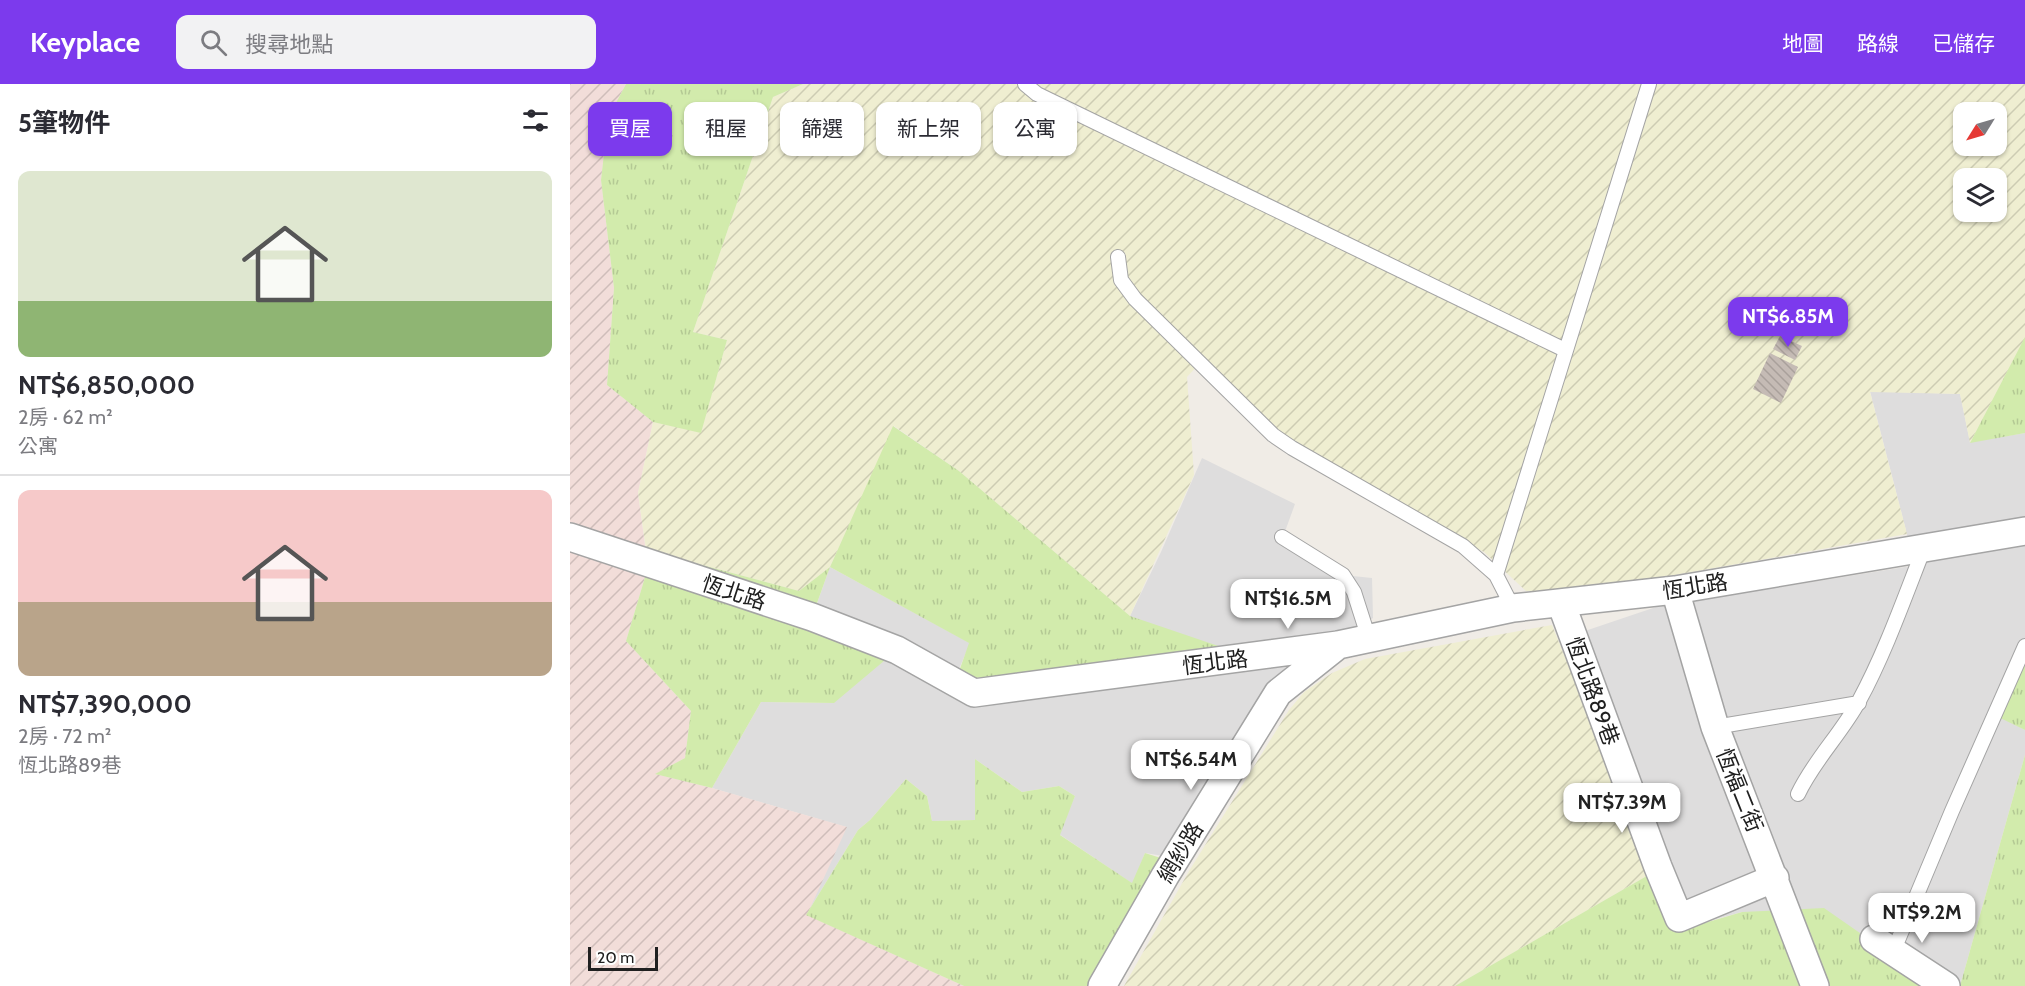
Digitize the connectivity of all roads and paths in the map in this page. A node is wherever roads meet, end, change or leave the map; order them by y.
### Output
1 (1025, 84) edge
2 (1649, 84) edge
3 (1118, 257) dead end
4 (1565, 350) junction
5 (2025, 531) edge
6 (570, 537) edge
7 (1282, 537) dead end
8 (1924, 548) junction
9 (1496, 575) junction
10 (1675, 590) junction
11 (1561, 603) junction
12 (1513, 608) junction
13 (1369, 639) junction
14 (1338, 645) junction
15 (2025, 646) edge
16 (1858, 703) junction
17 (1715, 727) junction
18 (1798, 794) dead end
19 (1775, 878) junction
20 (1883, 945) joint
21 (1102, 986) edge
22 (1815, 986) edge
23 (1946, 986) edge

1 - 4 lane
2 - 4 lane
3 - 9 lane
4 - 9 lane
5 - 8 street, 恆北路
6 - 14 street, 恆北路
7 - 13 lane
8 - 10 street, 恆北路
8 - 16 lane
9 - 12 lane
10 - 11 street, 恆北路
10 - 17 street, 恆福二街
11 - 12 street, 恆北路
11 - 19 street, 恆北路89巷
12 - 13 street, 恆北路
13 - 14 street, 恆北路
14 - 21 street, 網紗路
15 - 20 lane
16 - 17 lane
16 - 18 lane
17 - 19 street, 恆福二街
19 - 22 street, 恆福二街
20 - 23 street

